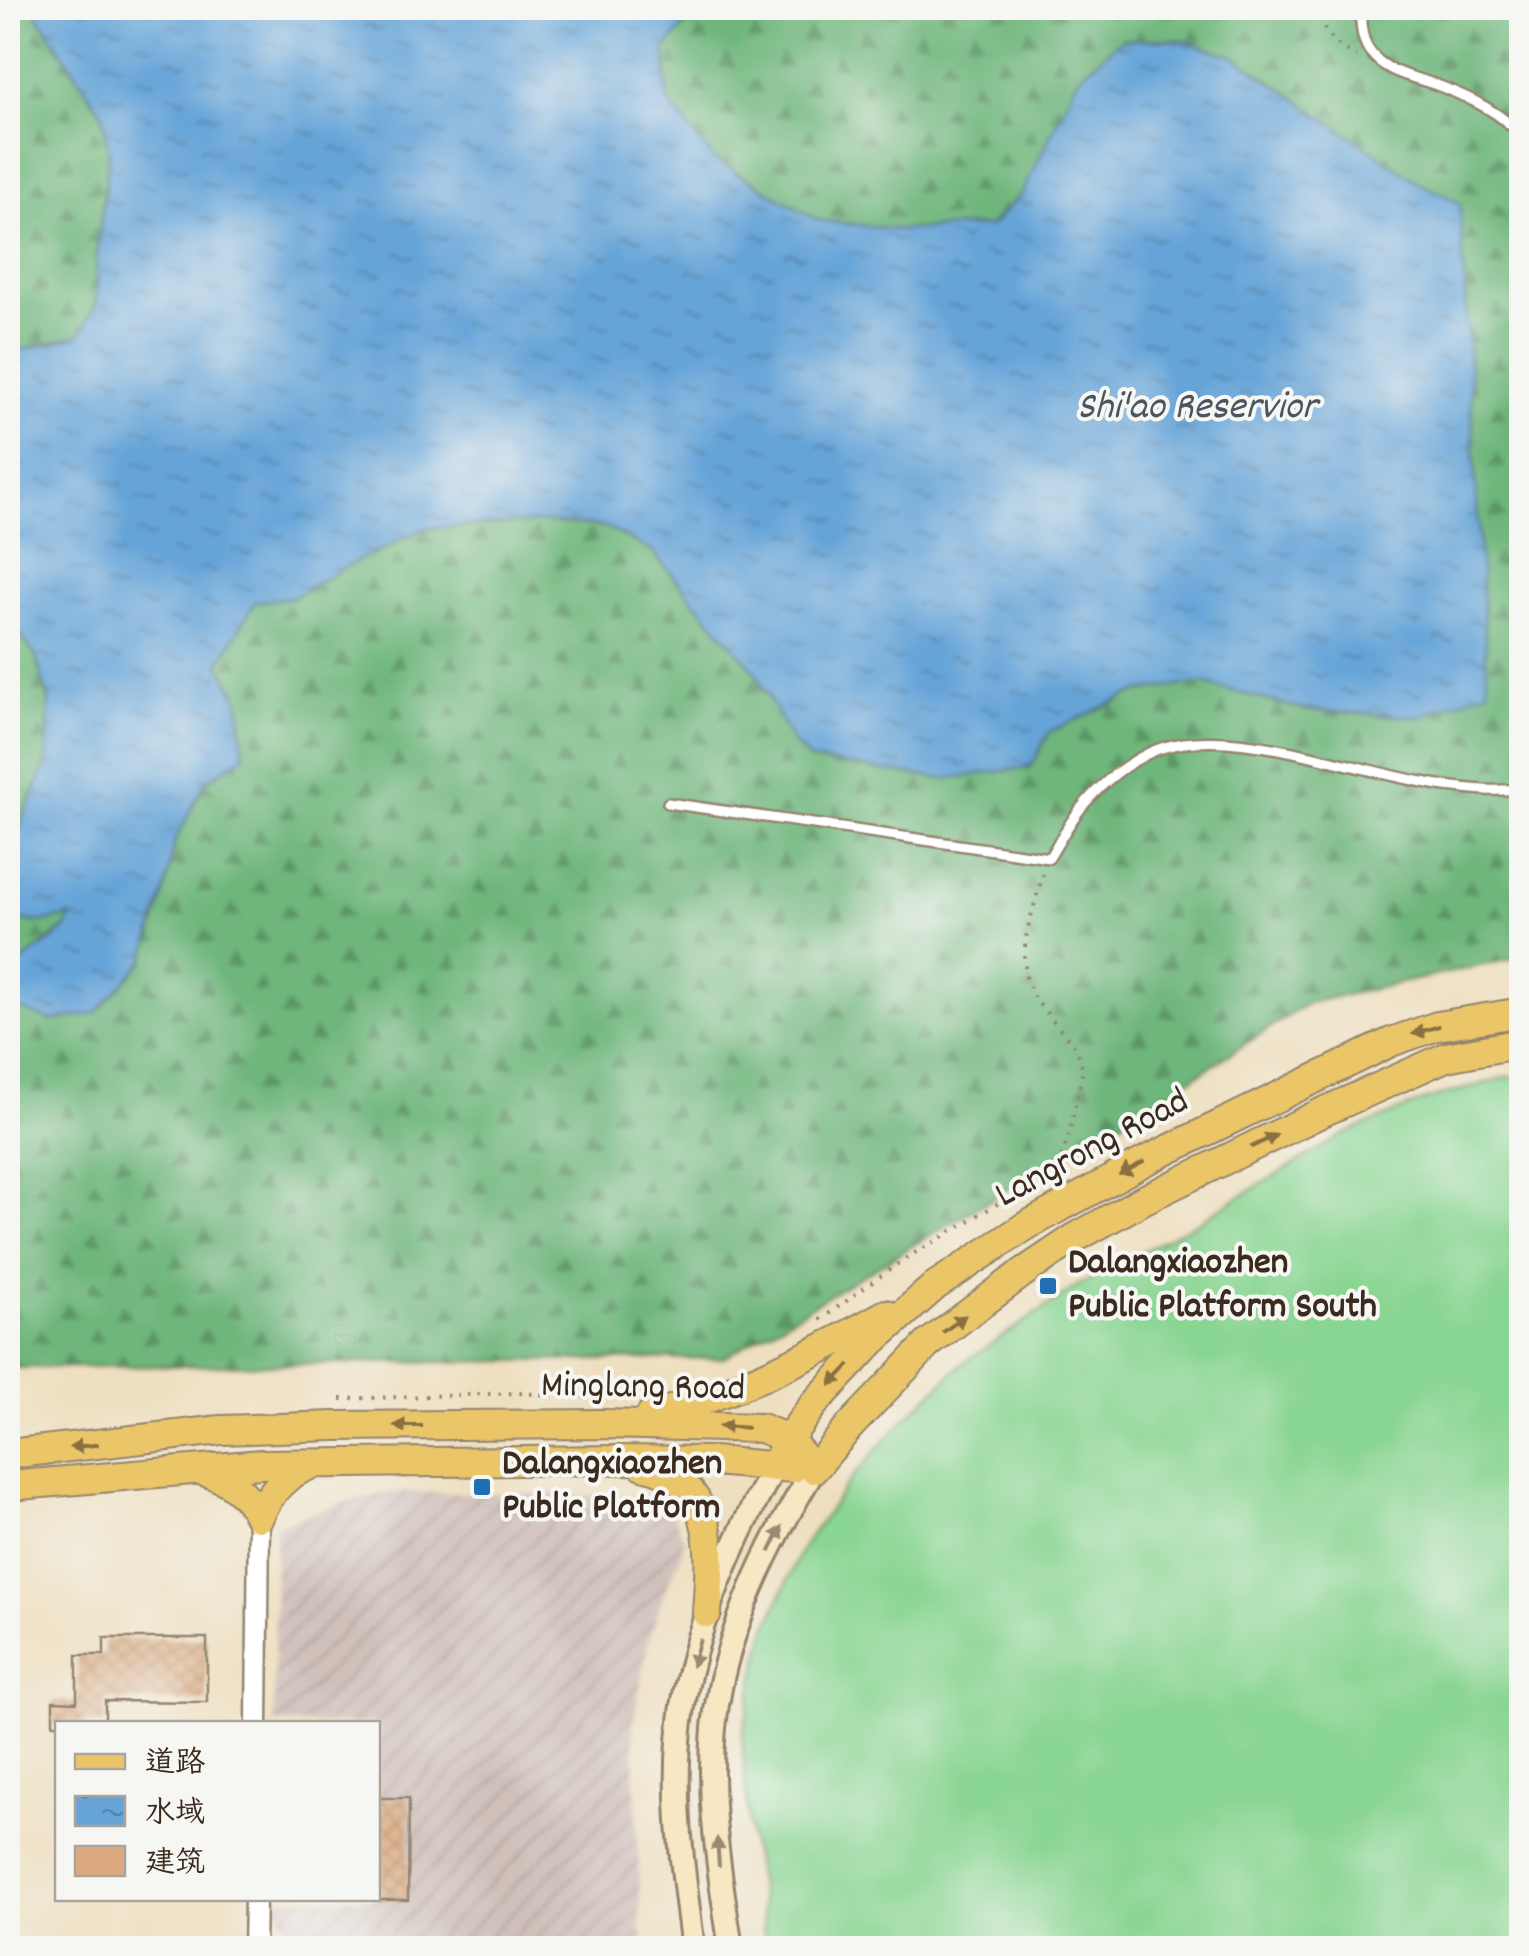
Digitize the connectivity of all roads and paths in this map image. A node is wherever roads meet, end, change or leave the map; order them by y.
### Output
1 (1318, 8) edge
2 (1360, 8) edge
3 (1382, 64) junction
4 (1522, 137) edge
5 (1522, 788) edge
6 (668, 803) dead end
7 (1049, 858) junction
8 (1522, 1012) edge
9 (1522, 1042) edge
10 (935, 1286) junction
11 (819, 1320) dead end
12 (604, 1424) junction
13 (788, 1438) junction
14 (8, 1454) edge
15 (617, 1460) junction
16 (316, 1463) junction
17 (774, 1467) junction
18 (198, 1469) junction
19 (814, 1469) junction
20 (8, 1486) edge
21 (259, 1517) junction
22 (707, 1613) junction
23 (257, 1721) edge
24 (255, 1901) edge
25 (254, 1948) edge
26 (692, 1948) edge
27 (732, 1948) edge

1 - 3 path
2 - 3 lane
3 - 4 lane
5 - 7 lane
6 - 7 lane
7 - 11 path
8 -> 10 main road, Langrong Road
19 -> 9 main road, Langrong Road
10 - 12 main road
10 -> 13 main road, Langrong Road
13 -> 12 main road, Minglang Road
12 -> 14 main road, Minglang Road
13 - 17 main road, Langrong Road
13 - 19 main road, Minglang Road
15 - 16 main road, Minglang Road
15 - 17 main road, Minglang Road
15 - 22 main road
16 - 18 main road, Minglang Road
16 - 21 main road
17 - 19 main road, Minglang Road
17 - 22 main road
18 - 20 main road, Minglang Road
18 - 21 main road
27 -> 19 main road
21 - 23 street
22 -> 26 main road
24 - 25 street

